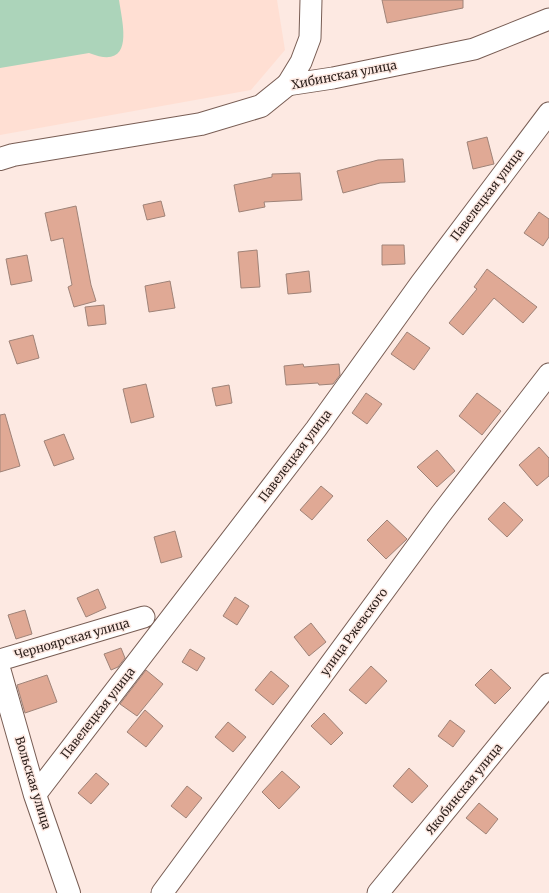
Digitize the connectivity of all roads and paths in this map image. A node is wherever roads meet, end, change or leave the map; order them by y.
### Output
1 (312, 0) edge
2 (549, 19) edge
3 (287, 85) junction
4 (549, 113) edge
5 (0, 159) edge
6 (549, 374) edge
7 (144, 618) dead end
8 (0, 660) edge
9 (0, 672) edge
10 (549, 684) edge
11 (35, 795) junction
12 (69, 893) edge
13 (162, 893) edge
14 (378, 893) edge

1 - 3 street
2 - 3 street, Хибинская улица
3 - 5 street, Хибинская улица
4 - 11 street, Павелецкая улица
6 - 13 street, улица Ржевского
7 - 8 street, Черноярская улица
9 - 11 street, Вольская улица
10 - 14 street, Якобинская улица
11 - 12 street, Вольская улица

